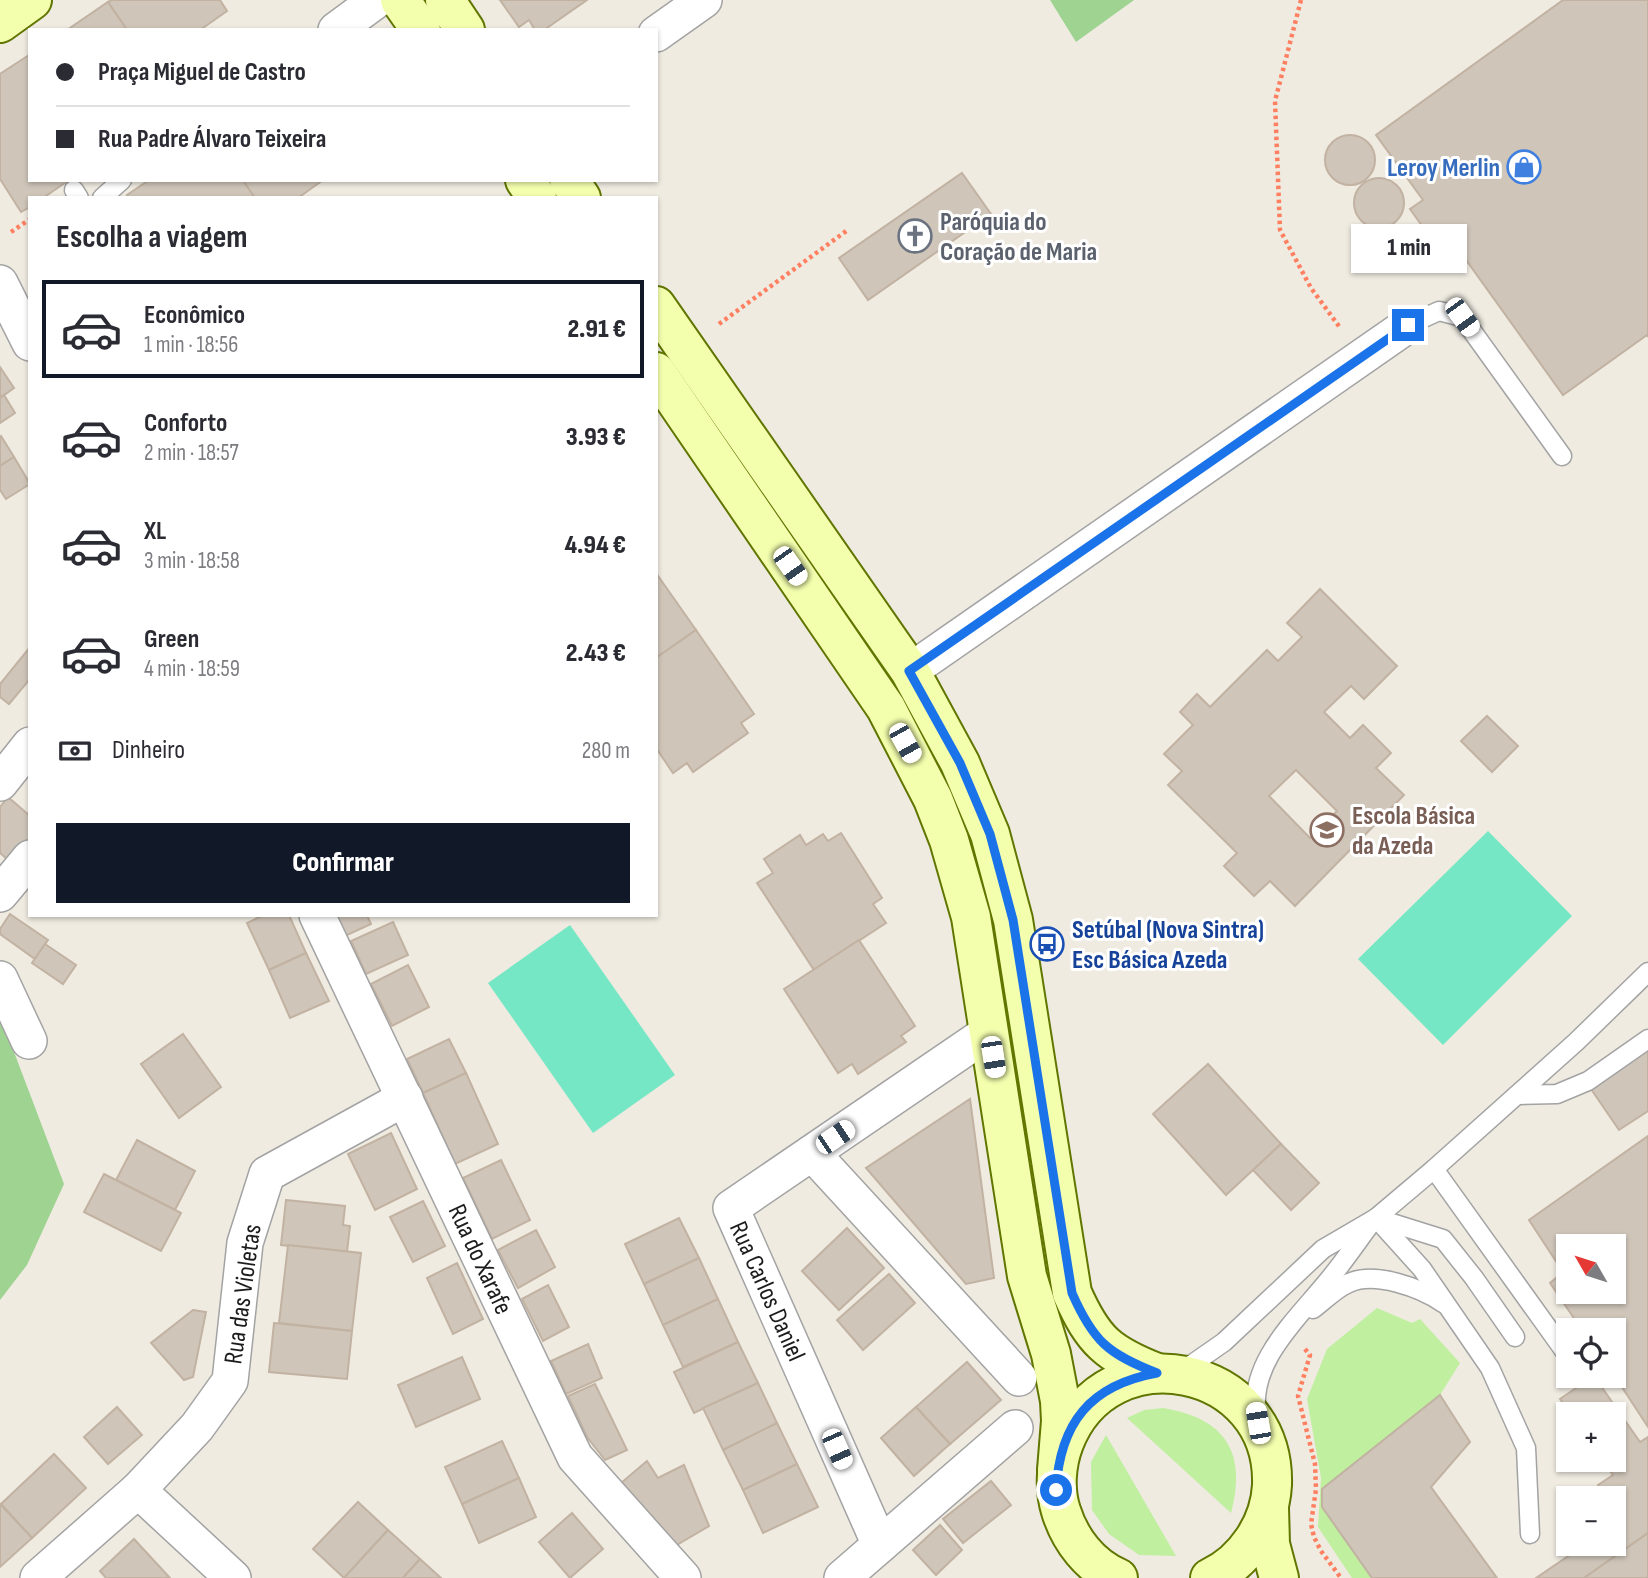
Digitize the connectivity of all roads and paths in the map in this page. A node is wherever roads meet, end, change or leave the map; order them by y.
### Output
1 (32, 0) edge
2 (377, 0) edge
3 (400, 0) edge
4 (445, 0) edge
5 (704, 0) edge
6 (1301, 0) edge
7 (0, 23) edge
8 (339, 28) edge
9 (420, 28) edge
10 (464, 28) edge
11 (658, 33) edge
12 (120, 182) edge
13 (104, 196) edge
14 (28, 220) edge
15 (849, 229) dead end
16 (11, 232) dead end
17 (0, 283) edge
18 (658, 309) edge
19 (719, 324) dead end
20 (1408, 325) joint
21 (28, 339) edge
22 (1362, 358) junction
23 (658, 375) edge
24 (1562, 456) dead end
25 (909, 671) junction
26 (28, 748) edge
27 (0, 783) edge
28 (28, 860) edge
29 (0, 894) edge
30 (318, 917) edge
31 (1648, 972) edge
32 (0, 979) edge
33 (989, 1031) junction
34 (1648, 1040) edge
35 (29, 1041) dead end
36 (1517, 1095) junction
37 (405, 1098) junction
38 (812, 1153) junction
39 (1434, 1169) junction
40 (1376, 1218) junction
41 (1448, 1307) junction
42 (1288, 1329) junction
43 (1515, 1337) dead end
44 (1556, 1339) edge
45 (1167, 1373) junction
46 (1018, 1378) dead end
47 (1015, 1428) dead end
48 (1265, 1441) junction
49 (1057, 1470) junction
50 (138, 1490) junction
51 (1269, 1505) junction
52 (1066, 1525) junction
53 (1530, 1534) dead end
54 (880, 1545) junction
55 (1219, 1574) edge
56 (38, 1578) edge
57 (233, 1578) edge
58 (683, 1578) edge
59 (842, 1578) edge
60 (1092, 1578) edge
61 (1118, 1578) edge
62 (1279, 1578) edge
63 (1341, 1578) edge

1 - 7 street
2 - 8 street
3 - 9 street
4 - 10 street
5 - 11 street
6 - 22 path
12 - 13 lane
14 - 16 path
15 - 19 path
17 - 21 street
18 - 25 street
20 - 22 street
20 - 24 lane
22 - 25 street
23 - 33 street
25 - 45 street
26 - 27 street
28 - 29 street
30 - 37 street, Rua do Xarafe
31 - 36 lane
32 - 35 street
33 - 38 street, Rua Carlos Daniel
33 - 49 street
34 - 36 lane
36 - 39 lane
37 - 50 street, Rua das Violetas
37 - 58 street, Rua do Xarafe
38 - 46 street
38 - 54 street, Rua Carlos Daniel
39 - 40 lane
39 - 44 lane
40 - 41 lane
40 - 42 lane
40 - 43 lane
40 - 45 lane
41 - 42 lane
41 - 53 lane
42 - 48 lane
42 - 63 path
45 - 48 street
45 - 49 street
47 - 54 street
48 - 51 street
49 - 52 street
50 - 56 street, Rua das Violetas
50 - 57 street
51 - 55 street
51 - 62 street
52 - 60 street
52 - 61 street
54 - 59 street

